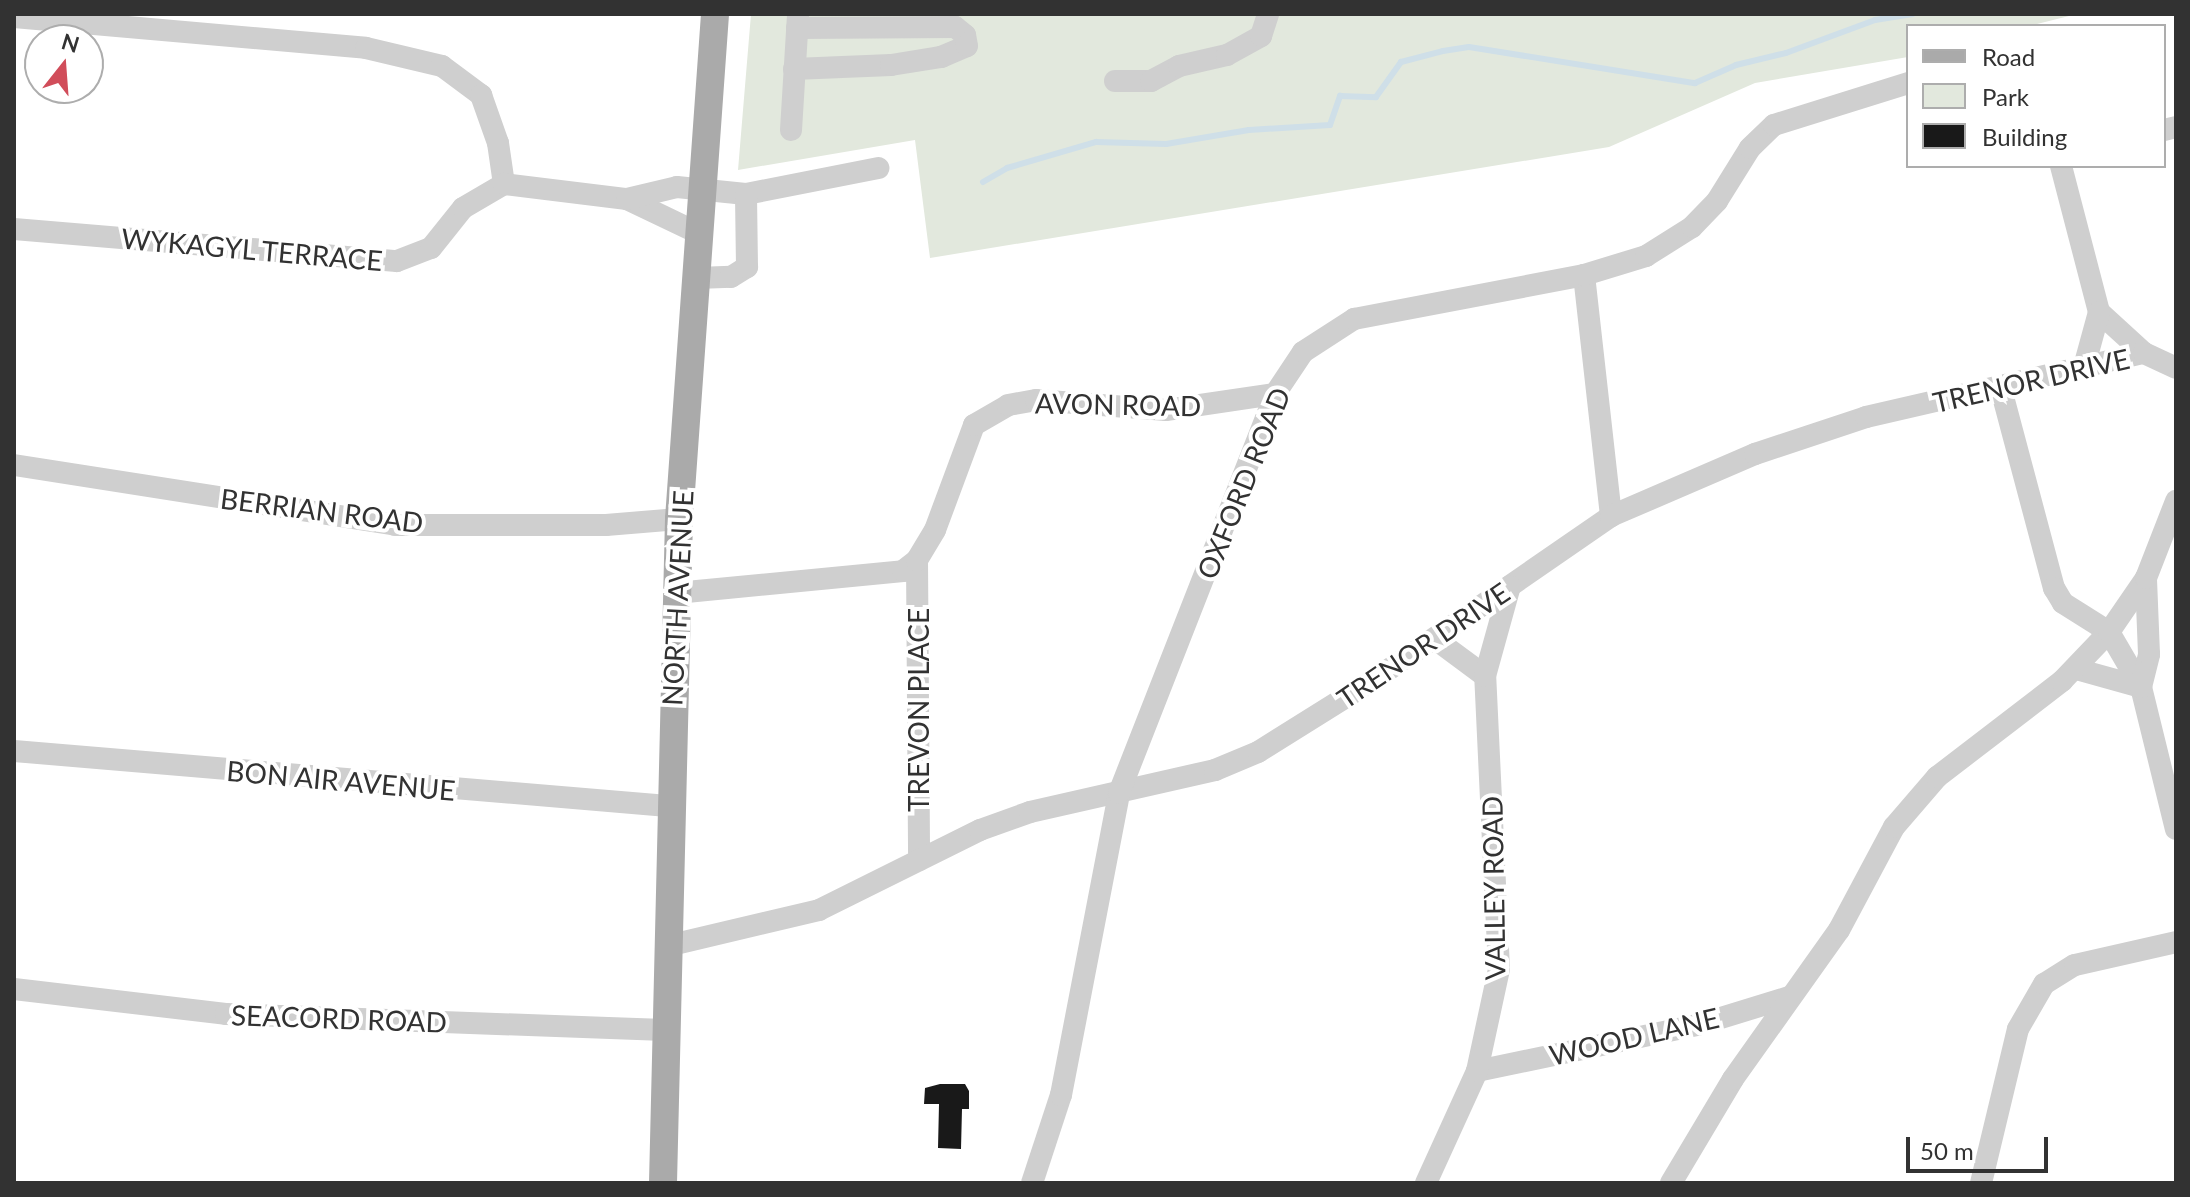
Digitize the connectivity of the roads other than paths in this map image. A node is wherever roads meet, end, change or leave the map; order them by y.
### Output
1 (715, 14) edge
2 (1268, 14) edge
3 (14, 17) edge
4 (797, 21) edge
5 (794, 69) junction
6 (1115, 81) dead end
7 (1906, 84) edge
8 (791, 130) dead end
9 (878, 168) dead end
10 (2062, 168) edge
11 (504, 184) junction
12 (700, 189) junction
13 (746, 194) junction
14 (627, 199) junction
15 (14, 229) edge
16 (698, 233) junction
17 (1584, 275) junction
18 (697, 278) junction
19 (2099, 312) junction
20 (2144, 353) junction
21 (2084, 367) junction
22 (2176, 369) edge
23 (2001, 389) junction
24 (1275, 394) junction
25 (14, 465) edge
26 (2176, 501) edge
27 (1611, 516) junction
28 (679, 519) junction
29 (917, 560) junction
30 (2146, 578) junction
31 (1510, 586) junction
32 (676, 593) junction
33 (2109, 632) junction
34 (1435, 639) junction
35 (2076, 669) junction
36 (1485, 676) junction
37 (2141, 687) junction
38 (14, 751) edge
39 (1119, 793) junction
40 (668, 806) junction
41 (2176, 829) edge
42 (919, 860) junction
43 (2175, 938) edge
44 (667, 946) junction
45 (14, 989) edge
46 (1789, 997) junction
47 (665, 1030) junction
48 (1477, 1071) junction
49 (663, 1183) edge
50 (1032, 1183) edge
51 (1426, 1183) edge
52 (1671, 1183) edge
53 (1981, 1183) edge

1 - 12 main road, NORTH AVENUE
2 - 6 street
3 - 11 street
4 - 5 street
4 - 5 street
5 - 8 street
7 - 17 street, OXFORD ROAD
9 - 13 street
10 - 19 street
11 - 14 street
11 - 15 street, WYKAGYL TERRACE
12 - 13 street
12 - 14 street
12 - 16 main road, NORTH AVENUE
13 - 18 street
14 - 16 street
16 - 18 main road, NORTH AVENUE
17 - 24 street, OXFORD ROAD
17 - 27 street
18 - 28 main road, NORTH AVENUE
19 - 20 street
19 - 21 street
20 - 21 street, TRENOR DRIVE
20 - 22 street, TRENOR DRIVE
21 - 23 street, TRENOR DRIVE
23 - 27 street, TRENOR DRIVE
23 - 33 street
24 - 29 street, AVON ROAD
24 - 39 street, OXFORD ROAD
25 - 28 street, BERRIAN ROAD
26 - 30 street
27 - 31 street, TRENOR DRIVE
28 - 32 main road, NORTH AVENUE
29 - 32 street
29 - 42 street, TREVON PLACE
30 - 33 street
30 - 37 street
31 - 34 street, TRENOR DRIVE
31 - 36 street, VALLEY ROAD
32 - 40 main road, NORTH AVENUE
33 - 35 street
33 - 37 street
34 - 36 street
34 - 39 street, TRENOR DRIVE
35 - 37 street
35 - 46 street
36 - 48 street, VALLEY ROAD
37 - 41 street
38 - 40 street, BON AIR AVENUE
39 - 42 street, TRENOR DRIVE
39 - 50 street, OXFORD ROAD
40 - 44 main road, NORTH AVENUE
42 - 44 street, TRENOR DRIVE
43 - 53 street
44 - 47 main road, NORTH AVENUE
45 - 47 street, SEACORD ROAD
46 - 48 street, WOOD LANE
46 - 52 street
47 - 49 main road, NORTH AVENUE
48 - 51 street, VALLEY ROAD

